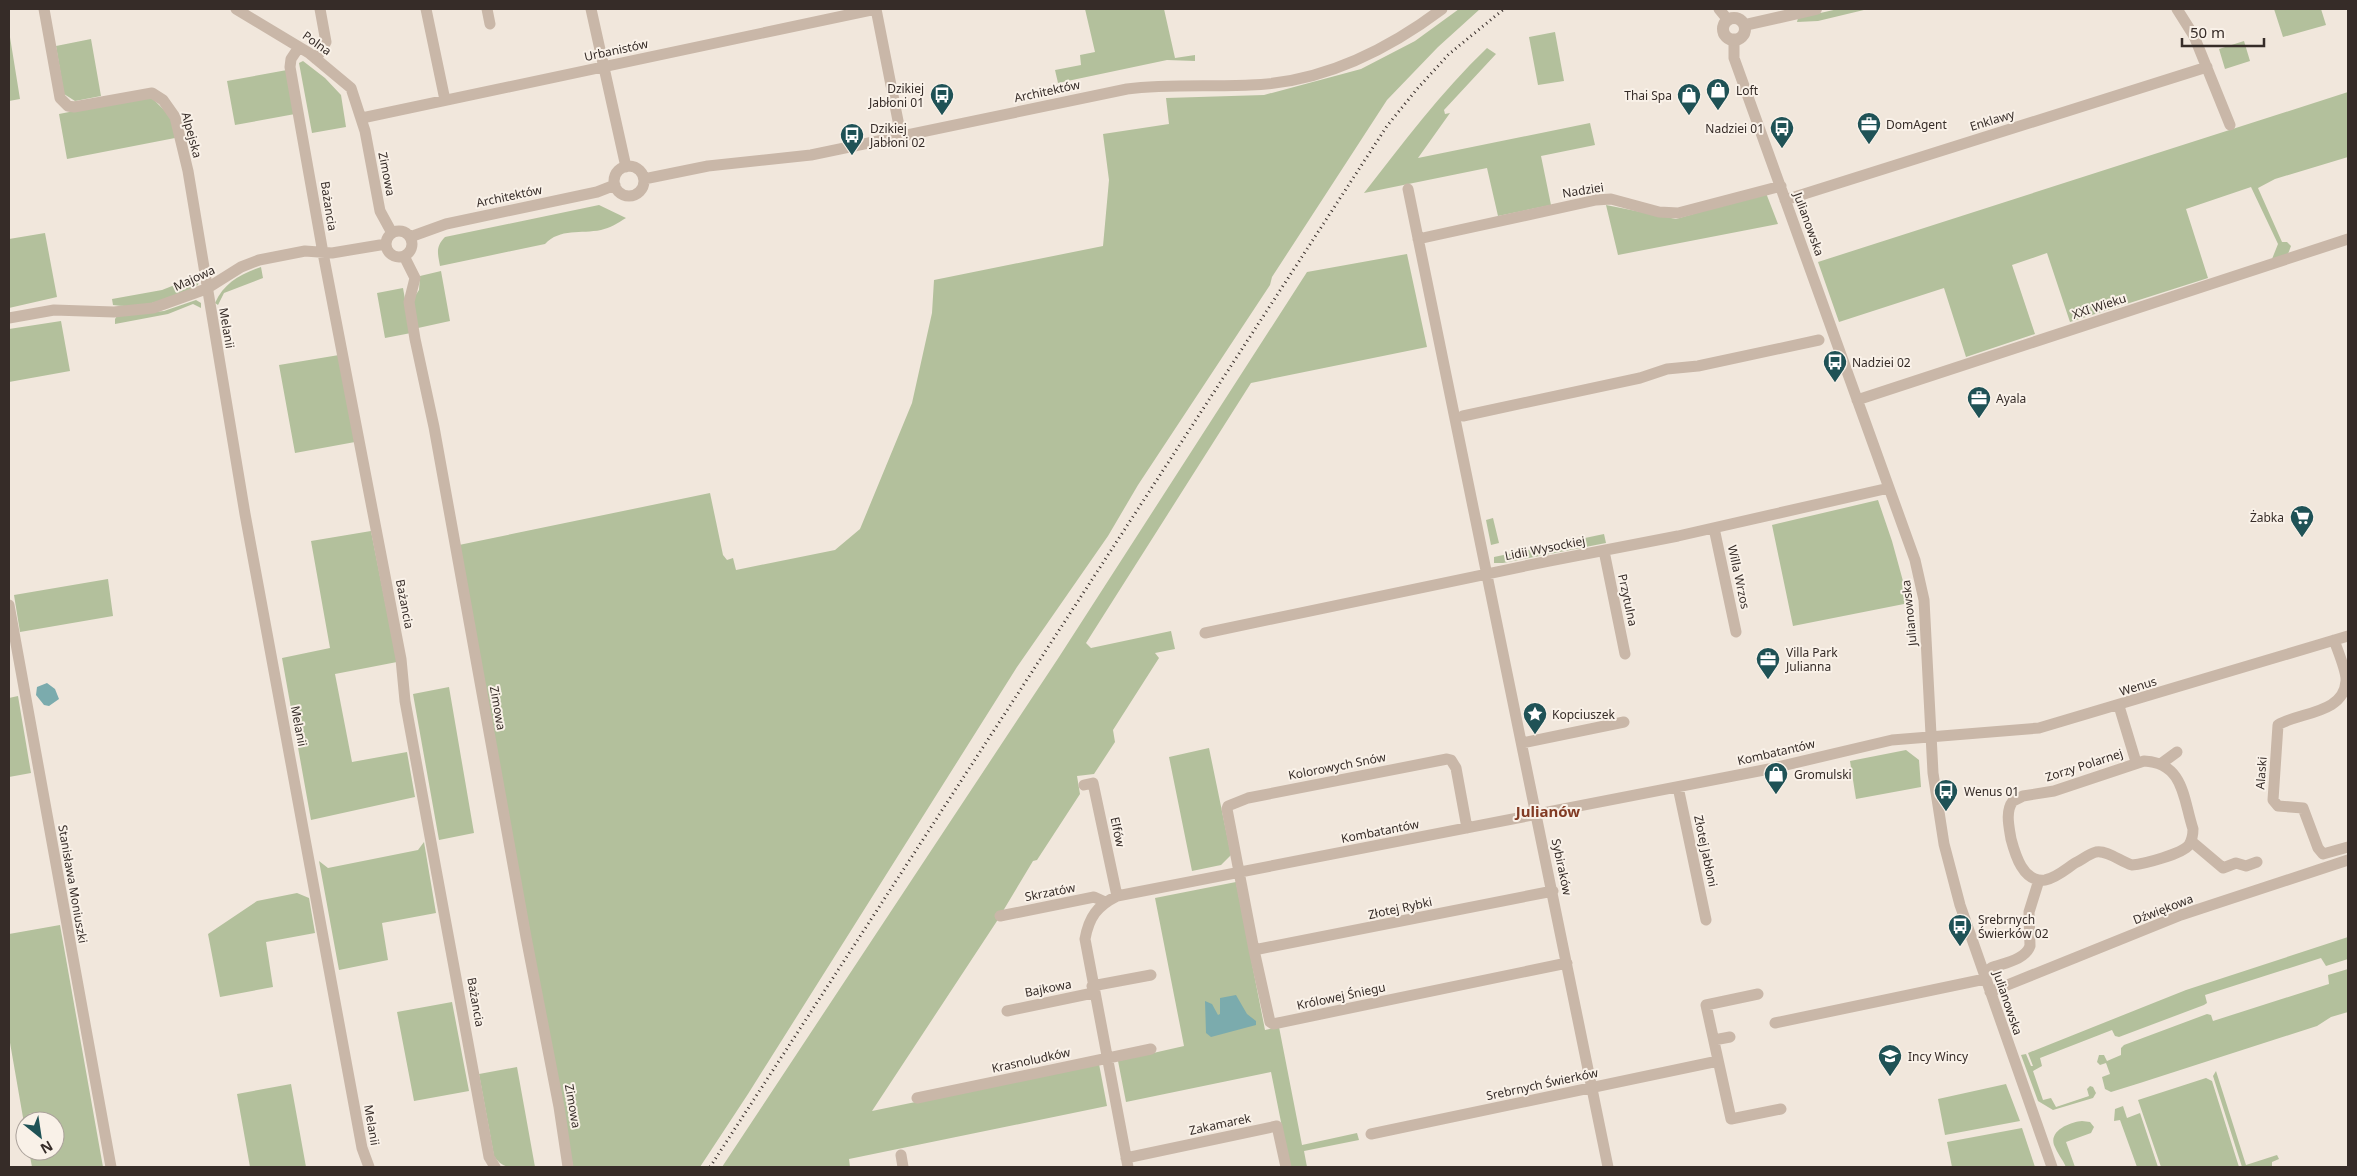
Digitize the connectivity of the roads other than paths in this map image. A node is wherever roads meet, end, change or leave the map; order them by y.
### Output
1 (44, 9) edge
2 (236, 9) edge
3 (320, 9) edge
4 (426, 9) edge
5 (487, 9) edge
6 (591, 9) edge
7 (876, 9) edge
8 (1442, 9) edge
9 (1719, 9) edge
10 (1816, 9) edge
11 (2177, 9) edge
12 (1728, 20) junction
13 (490, 24) dead end
14 (1745, 25) junction
15 (1734, 40) junction
16 (299, 47) junction
17 (316, 58) junction
18 (602, 67) junction
19 (2207, 67) junction
20 (446, 100) junction
21 (362, 118) junction
22 (2230, 125) dead end
23 (901, 136) junction
24 (626, 167) junction
25 (644, 179) junction
26 (615, 185) junction
27 (1780, 186) junction
28 (1408, 189) dead end
29 (1785, 200) junction
30 (392, 233) junction
31 (410, 237) junction
32 (1418, 238) junction
33 (2348, 239) edge
34 (386, 244) junction
35 (323, 253) junction
36 (404, 256) junction
37 (206, 289) junction
38 (9, 318) edge
39 (1819, 340) dead end
40 (1858, 400) junction
41 (1463, 416) dead end
42 (1889, 488) junction
43 (1714, 528) junction
44 (1604, 551) junction
45 (1486, 574) junction
46 (9, 605) edge
47 (1736, 632) dead end
48 (1205, 633) dead end
49 (2348, 636) edge
50 (2334, 640) junction
51 (1625, 654) dead end
52 (2347, 680) edge
53 (2119, 706) junction
54 (1624, 722) dead end
55 (1931, 736) junction
56 (1522, 743) junction
57 (2176, 752) dead end
58 (2136, 762) junction
59 (2162, 763) junction
60 (1084, 785) dead end
61 (1678, 787) junction
62 (1537, 814) junction
63 (1467, 828) junction
64 (2190, 841) junction
65 (2348, 847) edge
66 (2348, 860) edge
67 (2257, 862) dead end
68 (1238, 873) junction
69 (2039, 880) junction
70 (1552, 891) junction
71 (1117, 896) junction
72 (1104, 902) junction
73 (1000, 916) dead end
74 (1706, 920) dead end
75 (1254, 950) junction
76 (1567, 963) junction
77 (1988, 973) junction
78 (1151, 975) dead end
79 (1093, 990) junction
80 (1990, 992) junction
81 (1758, 994) dead end
82 (1007, 1011) dead end
83 (1775, 1023) dead end
84 (1730, 1037) dead end
85 (1714, 1040) junction
86 (1151, 1049) dead end
87 (1107, 1058) junction
88 (1718, 1061) junction
89 (1592, 1088) junction
90 (917, 1098) dead end
91 (1781, 1109) dead end
92 (1371, 1134) dead end
93 (901, 1155) dead end
94 (1127, 1162) edge
95 (111, 1167) edge
96 (369, 1167) edge
97 (495, 1167) edge
98 (568, 1167) edge
99 (903, 1167) edge
100 (1286, 1167) edge
101 (1608, 1167) edge
102 (2052, 1167) edge

1 - 37 street, Alpejska
2 - 16 street, Polna
3 - 17 street
4 - 20 street
5 - 13 street
6 - 18 street
7 - 18 street, Urbanistów
7 - 23 street
8 - 23 street, Architektów
9 - 12 street
10 - 14 street
11 - 19 street
12 - 14 street
12 - 15 street
14 - 15 street
15 - 27 street, Julianowska
16 - 17 street, Polna
16 - 35 street, Bażancia
17 - 21 street, Polna
18 - 20 street, Urbanistów
18 - 24 street
19 - 22 street
19 - 29 street, Enklawy
20 - 21 street, Urbanistów
21 - 30 street, Zimowa
23 - 25 street, Architektów
24 - 25 street
24 - 26 street
25 - 26 street
26 - 31 street, Architektów
27 - 29 street, Julianowska
27 - 32 street, Nadziei
28 - 32 street
29 - 40 street, Julianowska
30 - 31 street
30 - 34 street
31 - 36 street
32 - 45 street
33 - 40 street, XXI Wieku
34 - 35 street, Majowa
34 - 36 street
35 - 37 street, Majowa
35 - 97 street, Bażancia
36 - 98 street, Zimowa
37 - 38 street, Majowa
37 - 96 street, Melanii
39 - 41 street
40 - 42 street, Julianowska
42 - 43 street, Lidii Wysockiej
42 - 55 street, Julianowska
43 - 44 street, Lidii Wysockiej
43 - 47 street, Willa Wrzos
44 - 45 street, Lidii Wysockiej
44 - 51 street, Przytulna
45 - 48 street, Lidii Wysockiej
45 - 56 street, Sybiraków
46 - 95 street, Stanisława Moniuszki
49 - 50 street, Wenus
50 - 52 street, Alaski
50 - 53 street, Wenus
52 - 65 street, Alaski
53 - 55 street, Wenus
53 - 58 street, Zorzy Polarnej
54 - 56 street
55 - 61 street, Kombatantów
55 - 77 street, Julianowska
56 - 62 street, Sybiraków
57 - 59 street
58 - 59 street, Zorzy Polarnej
58 - 69 street, Zorzy Polarnej
59 - 64 street
60 - 71 street, Elfów
61 - 62 street, Kombatantów
61 - 74 street, Złotej Jabłoni
62 - 63 street, Kombatantów
62 - 70 street, Sybiraków
63 - 68 street, Kombatantów
63 - 68 street, Kolorowych Snów
64 - 67 street
64 - 69 street
66 - 80 street, Dźwiękowa
68 - 71 street, Kombatantów
68 - 75 street, Królowej Śniegu
69 - 77 street
70 - 75 street, Złotej Rybki
70 - 76 street, Sybiraków
71 - 72 street, Kombatantów
72 - 73 street, Skrzatów
72 - 79 street, Kombatantów
75 - 76 street, Królowej Śniegu
76 - 89 street, Sybiraków
77 - 80 street, Julianowska
77 - 83 street
78 - 79 street, Bajkowa
79 - 82 street, Bajkowa
79 - 87 street, Kombatantów
80 - 102 street, Julianowska
81 - 85 street
84 - 85 street
85 - 88 street
86 - 87 street, Krasnoludków
87 - 90 street, Krasnoludków
87 - 94 street, Kombatantów
88 - 89 street, Srebrnych Świerków
88 - 91 street
89 - 92 street, Srebrnych Świerków
89 - 101 street, Sybiraków
93 - 99 street
94 - 100 street, Zakamarek

